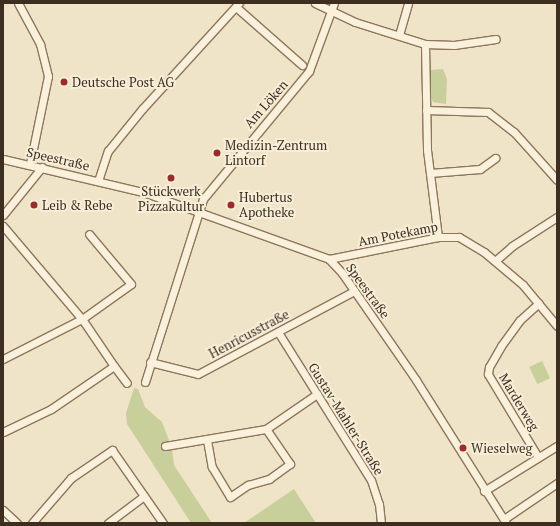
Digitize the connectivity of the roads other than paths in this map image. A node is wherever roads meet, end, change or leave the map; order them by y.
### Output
1 (18, 3) edge
2 (315, 3) edge
3 (334, 3) edge
4 (408, 3) edge
5 (237, 5) edge
6 (332, 11) junction
7 (399, 35) junction
8 (496, 39) dead end
9 (425, 44) junction
10 (302, 66) dead end
11 (426, 110) junction
12 (495, 158) dead end
13 (3, 159) edge
14 (30, 164) junction
15 (42, 167) junction
16 (430, 173) junction
17 (557, 180) edge
18 (98, 181) junction
19 (198, 212) junction
20 (3, 215) edge
21 (556, 220) edge
22 (3, 226) edge
23 (89, 234) dead end
24 (438, 237) junction
25 (329, 259) junction
26 (495, 262) junction
27 (354, 291) junction
28 (539, 303) junction
29 (82, 319) junction
30 (557, 326) edge
31 (278, 332) junction
32 (3, 359) edge
33 (150, 362) junction
34 (114, 366) junction
35 (145, 382) dead end
36 (127, 383) dead end
37 (317, 394) junction
38 (266, 429) junction
39 (3, 432) edge
40 (207, 440) junction
41 (165, 446) dead end
42 (557, 448) edge
43 (538, 457) junction
44 (557, 483) edge
45 (484, 491) junction
46 (144, 496) junction
47 (3, 510) edge
48 (505, 521) edge
49 (17, 523) edge
50 (32, 523) edge
51 (108, 523) edge
52 (163, 523) edge
53 (381, 523) edge

1 - 14 street
2 - 6 street
3 - 6 street, Am Löken
4 - 7 street
5 - 10 street
5 - 18 street
6 - 7 street
6 - 19 street, Am Löken
7 - 9 street
8 - 9 street
9 - 11 street
11 - 16 street
11 - 17 street
12 - 16 street
13 - 14 street, Speestraße
14 - 15 street, Speestraße
15 - 18 street, Speestraße
15 - 20 street
16 - 24 street
18 - 19 street, Speestraße
19 - 25 street, Speestraße
19 - 33 street, Am Löken
21 - 26 street
22 - 29 street
23 - 29 street
24 - 25 street, Am Potekamp
24 - 26 street, Am Potekamp
25 - 27 street, Speestraße
26 - 28 street, Am Potekamp
27 - 31 street, Henricusstraße
27 - 45 street, Speestraße
28 - 30 street, Am Potekamp
28 - 43 street, Marderweg
29 - 32 street
29 - 34 street
31 - 33 street, Henricusstraße
31 - 37 street, Gustav-Mahler-Straße
33 - 35 street, Am Löken
34 - 36 street
34 - 39 street
37 - 38 street
37 - 53 street, Gustav-Mahler-Straße
38 - 40 street
38 - 40 street
40 - 41 street
42 - 43 street
43 - 45 street
44 - 48 street
45 - 48 street, Speestraße
46 - 50 street
46 - 51 street
46 - 52 street
47 - 49 street

